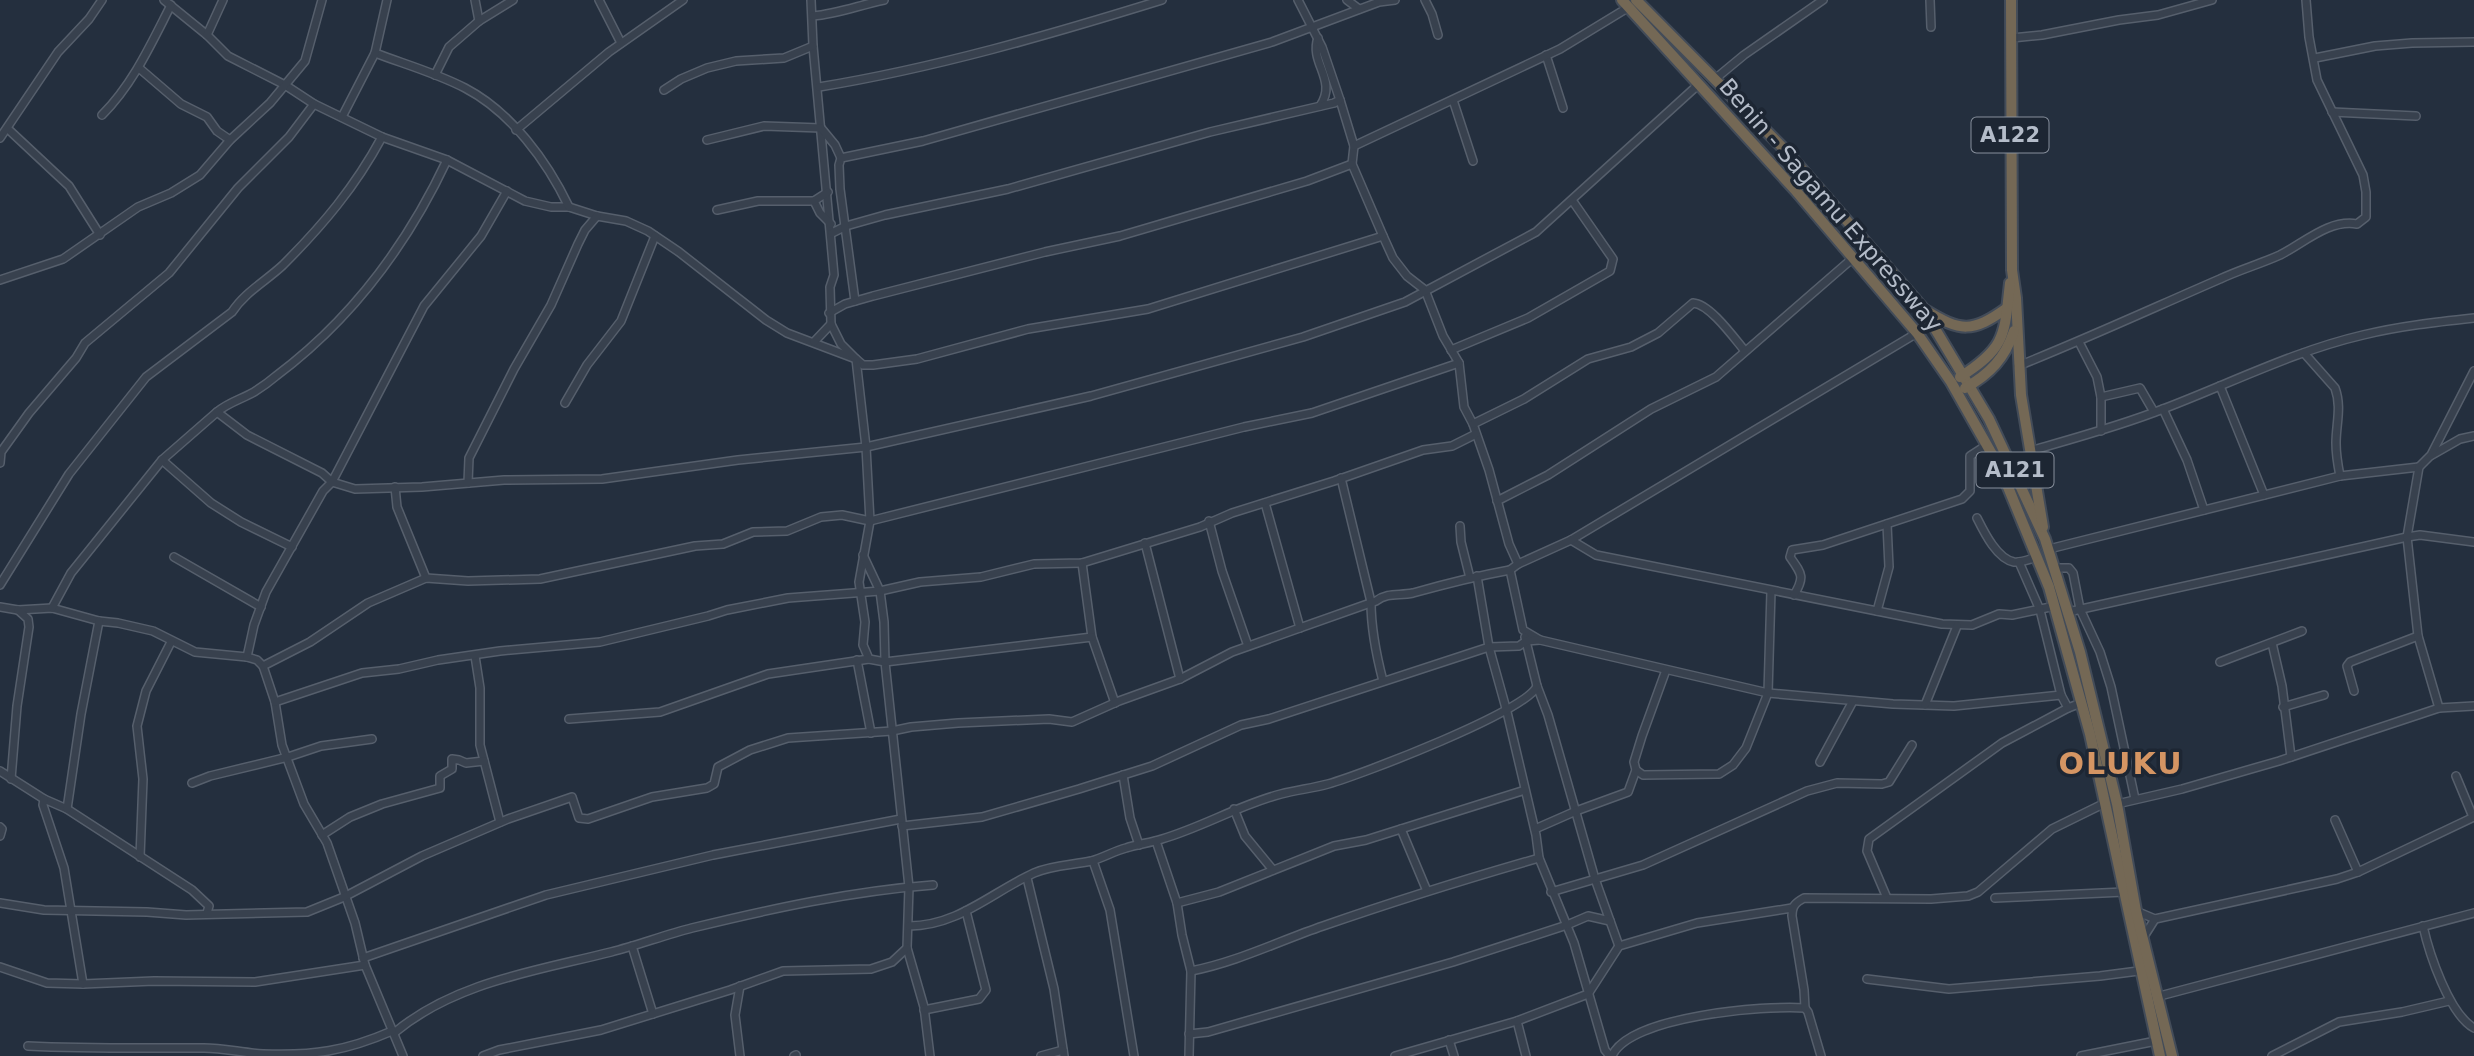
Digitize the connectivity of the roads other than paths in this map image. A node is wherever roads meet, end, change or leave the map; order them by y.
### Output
1 (102, 0) edge
2 (223, 0) edge
3 (322, 0) edge
4 (387, 0) edge
5 (475, 0) edge
6 (513, 0) edge
7 (599, 0) edge
8 (683, 0) edge
9 (811, 0) edge
10 (884, 0) edge
11 (1162, 0) edge
12 (1298, 0) edge
13 (1347, 0) edge
14 (1370, 0) edge
15 (1395, 0) edge
16 (1425, 0) edge
17 (1823, 0) edge
18 (1930, 0) edge
19 (2011, 0) edge
20 (2211, 0) edge
21 (2306, 0) edge
22 (1379, 2) junction
23 (1629, 2) edge
24 (167, 3) edge
25 (1359, 9) junction
26 (813, 16) junction
27 (479, 21) junction
28 (1313, 27) junction
29 (1931, 27) dead end
30 (207, 35) junction
31 (1438, 35) dead end
32 (1318, 38) junction
33 (2011, 38) junction
34 (621, 43) junction
35 (2474, 43) edge
36 (813, 46) junction
37 (374, 53) junction
38 (1546, 55) junction
39 (2315, 58) junction
40 (139, 68) junction
41 (435, 75) junction
42 (1716, 79) junction
43 (1699, 84) junction
44 (285, 85) junction
45 (819, 87) junction
46 (664, 90) dead end
47 (1340, 100) junction
48 (1452, 100) junction
49 (314, 104) junction
50 (1320, 106) junction
51 (1563, 108) dead end
52 (2332, 112) junction
53 (102, 115) dead end
54 (2416, 116) dead end
55 (342, 117) junction
56 (821, 128) junction
57 (8, 129) junction
58 (516, 130) junction
59 (382, 137) junction
60 (0, 138) edge
61 (230, 140) junction
62 (707, 140) dead end
63 (1354, 146) junction
64 (841, 158) junction
65 (447, 160) junction
66 (1473, 160) dead end
67 (1352, 164) junction
68 (507, 191) junction
69 (828, 192) junction
70 (1572, 200) junction
71 (814, 201) junction
72 (569, 207) junction
73 (717, 210) dead end
74 (597, 216) junction
75 (831, 224) junction
76 (846, 226) junction
77 (832, 233) junction
78 (100, 235) junction
79 (655, 236) junction
80 (1383, 236) junction
81 (1853, 258) junction
82 (2012, 270) junction
83 (0, 280) edge
84 (1425, 290) junction
85 (855, 301) junction
86 (2007, 308) junction
87 (1924, 310) junction
88 (829, 313) junction
89 (2474, 318) edge
90 (831, 324) junction
91 (2016, 325) junction
92 (1917, 333) junction
93 (814, 342) junction
94 (2079, 342) junction
95 (1451, 350) junction
96 (1745, 351) junction
97 (2304, 353) junction
98 (856, 359) junction
99 (1459, 363) junction
100 (2018, 366) junction
101 (2474, 371) edge
102 (1964, 375) junction
103 (1951, 382) junction
104 (1970, 385) junction
105 (2220, 386) junction
106 (1957, 393) junction
107 (2101, 397) junction
108 (565, 403) dead end
109 (2163, 409) junction
110 (217, 412) junction
111 (2154, 412) junction
112 (1473, 424) junction
113 (2101, 430) junction
114 (1476, 434) junction
115 (2474, 436) edge
116 (1987, 445) junction
117 (866, 447) junction
118 (2031, 451) junction
119 (2431, 455) junction
120 (162, 460) junction
121 (0, 463) edge
122 (2419, 467) junction
123 (2340, 477) junction
124 (1341, 478) junction
125 (332, 482) junction
126 (467, 483) junction
127 (394, 487) junction
128 (2263, 495) junction
129 (1497, 501) junction
130 (1265, 503) junction
131 (2204, 510) junction
132 (1977, 518) dead end
133 (870, 521) junction
134 (1209, 521) junction
135 (1887, 524) junction
136 (1460, 526) dead end
137 (2407, 537) junction
138 (1572, 540) junction
139 (2474, 542) edge
140 (1145, 543) junction
141 (2047, 544) junction
142 (292, 547) junction
143 (863, 555) junction
144 (2037, 556) junction
145 (174, 557) dead end
146 (2019, 562) junction
147 (1082, 563) junction
148 (1518, 564) junction
149 (870, 565) junction
150 (2055, 568) junction
151 (1510, 570) junction
152 (1473, 577) junction
153 (426, 578) junction
154 (859, 582) junction
155 (0, 585) edge
156 (880, 590) junction
157 (1771, 591) junction
158 (861, 593) junction
159 (1794, 595) junction
160 (1371, 602) junction
161 (2055, 606) junction
162 (0, 607) edge
163 (261, 607) junction
164 (52, 608) junction
165 (2080, 609) junction
166 (18, 610) junction
167 (2040, 610) junction
168 (1877, 611) junction
169 (2068, 612) junction
170 (99, 621) junction
171 (1957, 626) junction
172 (1300, 628) junction
173 (1523, 630) junction
174 (2302, 631) dead end
175 (2418, 636) junction
176 (1092, 637) junction
177 (1540, 640) junction
178 (1527, 641) junction
179 (171, 642) junction
180 (2272, 643) junction
181 (1248, 646) junction
182 (1489, 647) junction
183 (475, 656) junction
184 (247, 657) junction
185 (869, 659) junction
186 (856, 660) junction
187 (885, 662) junction
188 (2220, 662) dead end
189 (263, 666) junction
190 (1666, 670) junction
191 (1180, 679) junction
192 (1383, 681) junction
193 (1537, 687) junction
194 (2354, 691) dead end
195 (1768, 693) junction
196 (2061, 695) junction
197 (2324, 695) dead end
198 (1853, 701) junction
199 (275, 702) junction
200 (1115, 703) junction
201 (2081, 703) junction
202 (1925, 705) junction
203 (2283, 706) junction
204 (2474, 706) edge
205 (2068, 708) junction
206 (2439, 708) junction
207 (1507, 712) junction
208 (569, 719) dead end
209 (892, 731) junction
210 (871, 733) junction
211 (372, 739) dead end
212 (1912, 745) dead end
213 (288, 757) junction
214 (2291, 757) junction
215 (484, 761) junction
216 (1820, 762) dead end
217 (1636, 770) junction
218 (0, 771) edge
219 (1123, 775) junction
220 (2456, 776) dead end
221 (11, 779) junction
222 (192, 783) dead end
223 (1525, 789) junction
224 (44, 799) junction
225 (2135, 799) junction
226 (2105, 803) junction
227 (2117, 804) junction
228 (1234, 809) junction
229 (67, 810) junction
230 (1576, 811) junction
231 (2474, 817) edge
232 (2335, 820) dead end
233 (500, 822) junction
234 (901, 822) junction
235 (0, 827) edge
236 (1401, 829) junction
237 (1535, 830) junction
238 (0, 835) edge
239 (322, 835) junction
240 (1156, 841) junction
241 (1139, 845) junction
242 (140, 857) junction
243 (1539, 858) junction
244 (1093, 860) junction
245 (1273, 870) junction
246 (2358, 872) junction
247 (1027, 878) junction
248 (1595, 878) junction
249 (933, 885) dead end
250 (909, 887) junction
251 (1427, 891) junction
252 (1551, 892) junction
253 (2124, 892) junction
254 (344, 898) junction
255 (1887, 898) junction
256 (1994, 898) dead end
257 (0, 903) edge
258 (1177, 903) junction
259 (1792, 908) junction
260 (966, 911) junction
261 (2136, 911) junction
262 (207, 913) junction
263 (2474, 913) edge
264 (2155, 919) junction
265 (1610, 920) junction
266 (1567, 925) junction
267 (909, 926) junction
268 (2423, 926) junction
269 (2143, 938) junction
270 (632, 946) junction
271 (1619, 946) junction
272 (906, 948) junction
273 (364, 962) junction
274 (0, 967) edge
275 (2145, 970) junction
276 (1191, 971) junction
277 (1867, 979) dead end
278 (83, 984) junction
279 (740, 986) junction
280 (1588, 995) junction
281 (2156, 996) junction
282 (2449, 1001) junction
283 (1805, 1008) junction
284 (924, 1010) junction
285 (653, 1014) junction
286 (1517, 1021) junction
287 (2472, 1024) edge
288 (393, 1032) junction
289 (1189, 1034) junction
290 (1449, 1041) junction
291 (2156, 1041) junction
292 (28, 1046) dead end
293 (186, 1052) edge
294 (1064, 1053) edge
295 (402, 1056) edge
296 (483, 1056) edge
297 (740, 1056) edge
298 (930, 1056) edge
299 (1041, 1056) edge
300 (1134, 1056) edge
301 (1189, 1056) edge
302 (1395, 1056) edge
303 (1454, 1056) edge
304 (1526, 1056) edge
305 (1611, 1056) edge
306 (1821, 1056) edge
307 (2081, 1056) edge
308 (2160, 1056) edge
309 (2172, 1056) edge
310 (2272, 1056) edge

1 - 57 street
2 - 30 street
3 - 44 street
4 - 37 street
5 - 27 street
6 - 27 street
7 - 34 street
8 - 34 street
9 - 26 street
10 - 26 street
11 - 45 street
12 - 28 street
13 - 25 street
14 - 22 street
15 - 22 street
16 - 31 street
17 - 42 street
18 - 29 street
19 - 33 highway, A122
20 - 33 street
21 - 39 street
22 - 25 street
23 - 38 street
23 - 42 highway, A121
23 - 43 highway, Benin - Sagamu Expressway / A121
24 - 30 street
24 - 40 street
25 - 28 street
26 - 36 street
27 - 41 street
28 - 32 street
28 - 64 street
30 - 44 street
32 - 47 street
32 - 50 street
33 - 82 highway, A122
34 - 58 street
35 - 39 street
36 - 45 street
36 - 46 street
37 - 41 street
37 - 55 street
38 - 48 street
38 - 51 street
39 - 52 street
40 - 53 street
40 - 61 street
41 - 58 street
42 - 87 highway, A121
43 - 70 street
43 - 81 highway, Benin - Sagamu Expressway / A121
44 - 49 street
44 - 61 street
45 - 56 street
47 - 50 street
47 - 63 street
48 - 63 street
48 - 66 street
49 - 55 street
49 - 121 street
50 - 76 street
52 - 54 street
52 - 94 street
55 - 59 street
56 - 62 street
56 - 64 street
56 - 69 street
57 - 60 street
57 - 78 street
58 - 72 street
59 - 65 street
59 - 155 street
61 - 78 street
63 - 67 street
64 - 76 street
65 - 68 street
65 - 110 street
67 - 80 street
67 - 85 street
68 - 72 street
68 - 125 street
69 - 71 street
69 - 75 street
70 - 84 street
70 - 95 street
71 - 73 street
71 - 75 street
72 - 74 street
74 - 79 street
74 - 126 street
75 - 77 street
76 - 77 street
76 - 85 street
77 - 88 street
78 - 83 street
79 - 93 street
79 - 108 street
80 - 84 street
80 - 98 street
81 - 92 highway, Benin - Sagamu Expressway / A121
81 - 96 street
82 - 86 highway, A122
82 - 91 highway, A122
84 - 95 street
84 - 117 street
85 - 88 street
86 - 87 highway
86 - 102 highway, A122
87 - 102 highway, A121
88 - 90 street
89 - 97 street
90 - 93 street
90 - 98 street
91 - 100 highway
91 - 104 highway, A122
92 - 103 highway, Benin - Sagamu Expressway / A121
92 - 138 street
93 - 98 street
94 - 100 street
94 - 107 street
95 - 99 street
96 - 112 street
96 - 129 street
97 - 105 street
97 - 123 street
98 - 117 street
99 - 112 street
99 - 133 street
100 - 118 highway
101 - 119 street
102 - 103 highway, A122
102 - 104 highway, A121
103 - 106 highway, Benin - Sagamu Expressway / A121
104 - 106 highway, A122
104 - 141 highway, A121
105 - 109 street
105 - 128 street
106 - 116 highway, Benin - Sagamu Expressway / A121
107 - 111 street
107 - 113 street
109 - 111 street
109 - 131 street
110 - 120 street
110 - 125 street
111 - 113 street
112 - 114 street
113 - 118 street
114 - 124 street
114 - 129 street
115 - 119 street
116 - 135 street
116 - 144 highway, Benin - Sagamu Expressway / A121
117 - 126 street
117 - 133 street
118 - 141 highway
119 - 122 street
120 - 142 street
120 - 164 street
122 - 123 street
122 - 137 street
123 - 128 street
124 - 130 street
124 - 160 street
125 - 127 street
125 - 142 street
126 - 127 street
127 - 153 street
128 - 131 street
129 - 148 street
130 - 134 street
130 - 172 street
131 - 141 street
132 - 146 street
133 - 143 street
133 - 153 street
134 - 140 street
134 - 181 street
135 - 159 street
135 - 168 street
136 - 152 street
137 - 139 street
137 - 165 street
137 - 175 street
138 - 148 street
138 - 157 street
140 - 147 street
140 - 191 street
141 - 150 highway, A121
142 - 163 street
143 - 149 street
143 - 154 street
144 - 146 street
144 - 161 highway, Benin - Sagamu Expressway / A121
145 - 163 street
146 - 167 street
147 - 156 street
147 - 176 street
148 - 151 street
149 - 154 street
149 - 156 street
150 - 165 street
150 - 169 highway, A121
151 - 152 street
151 - 173 street
152 - 160 street
152 - 182 street
153 - 189 street
154 - 158 street
156 - 158 street
156 - 187 street
157 - 159 street
157 - 195 street
158 - 183 street
158 - 185 street
159 - 168 street
160 - 172 street
160 - 192 street
161 - 167 street
161 - 201 highway, Benin - Sagamu Expressway / A121
162 - 166 street
163 - 184 street
164 - 166 street
164 - 170 street
165 - 169 street
165 - 225 street
166 - 221 street
167 - 171 street
167 - 196 street
168 - 171 street
169 - 227 highway, A121
170 - 179 street
170 - 229 street
171 - 202 street
172 - 181 street
173 - 177 street
173 - 178 street
174 - 180 street
175 - 194 street
175 - 206 street
176 - 187 street
176 - 200 street
177 - 178 street
177 - 190 street
178 - 182 street
178 - 193 street
179 - 184 street
179 - 242 street
180 - 188 street
180 - 203 street
181 - 191 street
182 - 192 street
182 - 207 street
183 - 199 street
183 - 215 street
184 - 189 street
185 - 186 street
185 - 187 street
186 - 208 street
186 - 210 street
187 - 209 street
189 - 199 street
190 - 195 street
190 - 217 street
191 - 200 street
192 - 219 street
193 - 207 street
193 - 230 street
195 - 198 street
195 - 217 street
196 - 202 street
196 - 205 street
197 - 203 street
198 - 202 street
198 - 216 street
199 - 213 street
200 - 209 street
201 - 205 street
201 - 226 highway, Benin - Sagamu Expressway / A121
203 - 214 street
204 - 206 street
205 - 255 street
206 - 214 street
207 - 223 street
207 - 228 street
209 - 210 street
209 - 234 street
210 - 233 street
211 - 213 street
212 - 248 street
213 - 222 street
213 - 239 street
214 - 225 street
215 - 233 street
215 - 239 street
217 - 230 street
218 - 221 street
219 - 234 street
219 - 241 street
220 - 231 street
221 - 224 street
223 - 236 street
223 - 237 street
224 - 229 street
224 - 278 street
225 - 227 street
226 - 253 highway, Benin - Sagamu Expressway / A121
226 - 255 street
227 - 261 highway, A121
228 - 240 street
228 - 245 street
229 - 242 street
230 - 237 street
230 - 248 street
231 - 246 street
232 - 246 street
233 - 254 street
234 - 250 street
234 - 273 street
235 - 238 street
236 - 245 street
236 - 251 street
237 - 243 street
239 - 254 street
240 - 241 street
240 - 258 street
241 - 244 street
242 - 262 street
243 - 251 street
243 - 252 street
244 - 247 street
244 - 300 street
245 - 258 street
246 - 264 street
247 - 260 street
247 - 294 street
248 - 252 street
248 - 265 street
249 - 250 street
250 - 267 street
250 - 270 street
251 - 276 street
252 - 266 street
253 - 256 street
253 - 275 highway, Benin - Sagamu Expressway / A121
254 - 262 street
254 - 273 street
255 - 259 street
257 - 262 street
258 - 276 street
259 - 271 street
259 - 283 street
260 - 267 street
260 - 284 street
261 - 264 street
261 - 269 highway, A121
263 - 268 street
264 - 269 street
265 - 266 street
265 - 271 street
266 - 280 street
266 - 289 street
267 - 272 street
268 - 281 street
268 - 282 street
269 - 275 highway, A121
270 - 285 street
270 - 288 street
271 - 280 street
272 - 279 street
272 - 284 street
273 - 278 street
273 - 288 street
274 - 278 street
275 - 277 street
275 - 281 highway, A121
275 - 291 highway, Benin - Sagamu Expressway / A121
276 - 289 street
279 - 285 street
279 - 297 street
280 - 286 street
280 - 305 street
281 - 309 highway, A121
282 - 287 street
282 - 310 street
283 - 305 street
283 - 306 street
284 - 298 street
285 - 296 street
286 - 290 street
286 - 304 street
288 - 293 street
288 - 295 street
289 - 301 street
290 - 302 street
290 - 303 street
291 - 307 street
291 - 308 highway, Benin - Sagamu Expressway / A121
292 - 293 street
294 - 299 street

